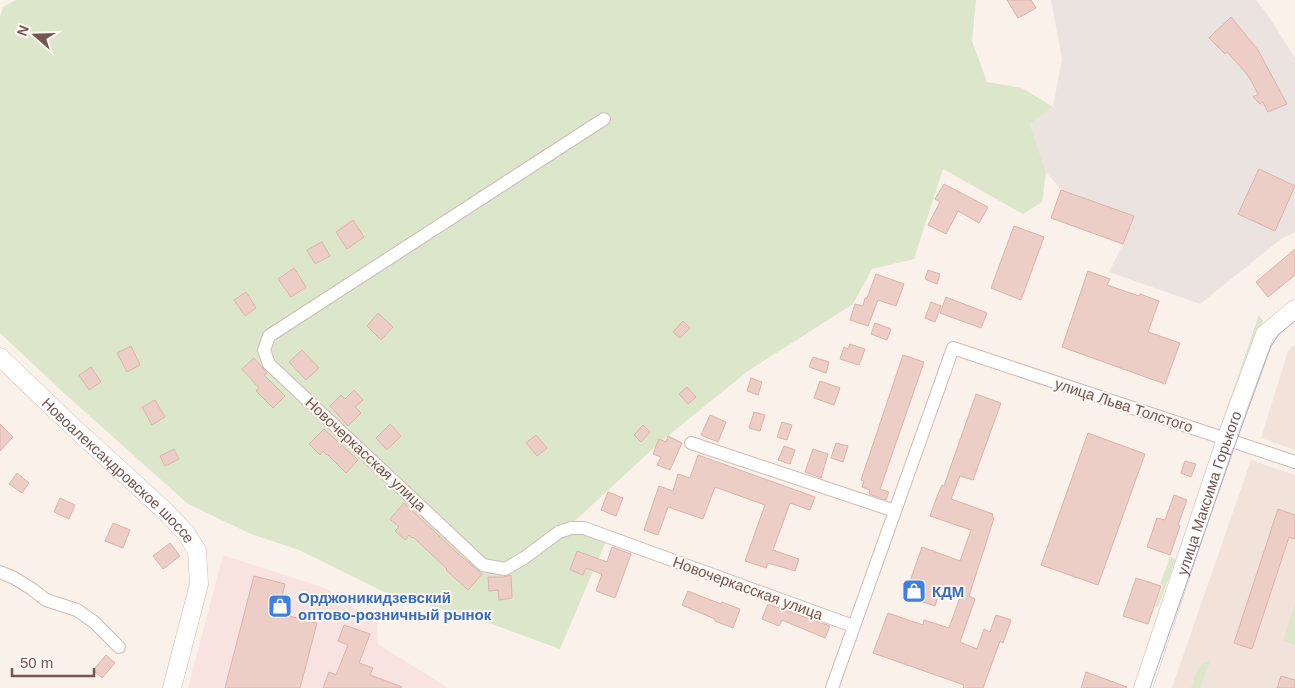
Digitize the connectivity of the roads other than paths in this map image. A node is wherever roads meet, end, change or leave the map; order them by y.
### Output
1 (604, 119) dead end
2 (1295, 309) edge
3 (0, 357) edge
4 (1226, 439) junction
5 (691, 443) dead end
6 (1295, 462) edge
7 (895, 511) junction
8 (0, 572) edge
9 (853, 626) junction
10 (119, 647) dead end
11 (172, 688) edge
12 (832, 688) edge
13 (1143, 688) edge

1 - 9 street, Новочеркасская улица
2 - 4 main road, улица Максима Горького
3 - 11 main road, Новоалександровское шоссе
4 - 6 street, улица Льва Толстого
4 - 7 street, улица Льва Толстого
4 - 13 main road, улица Максима Горького
5 - 7 street
7 - 9 street
8 - 10 street
9 - 12 street

